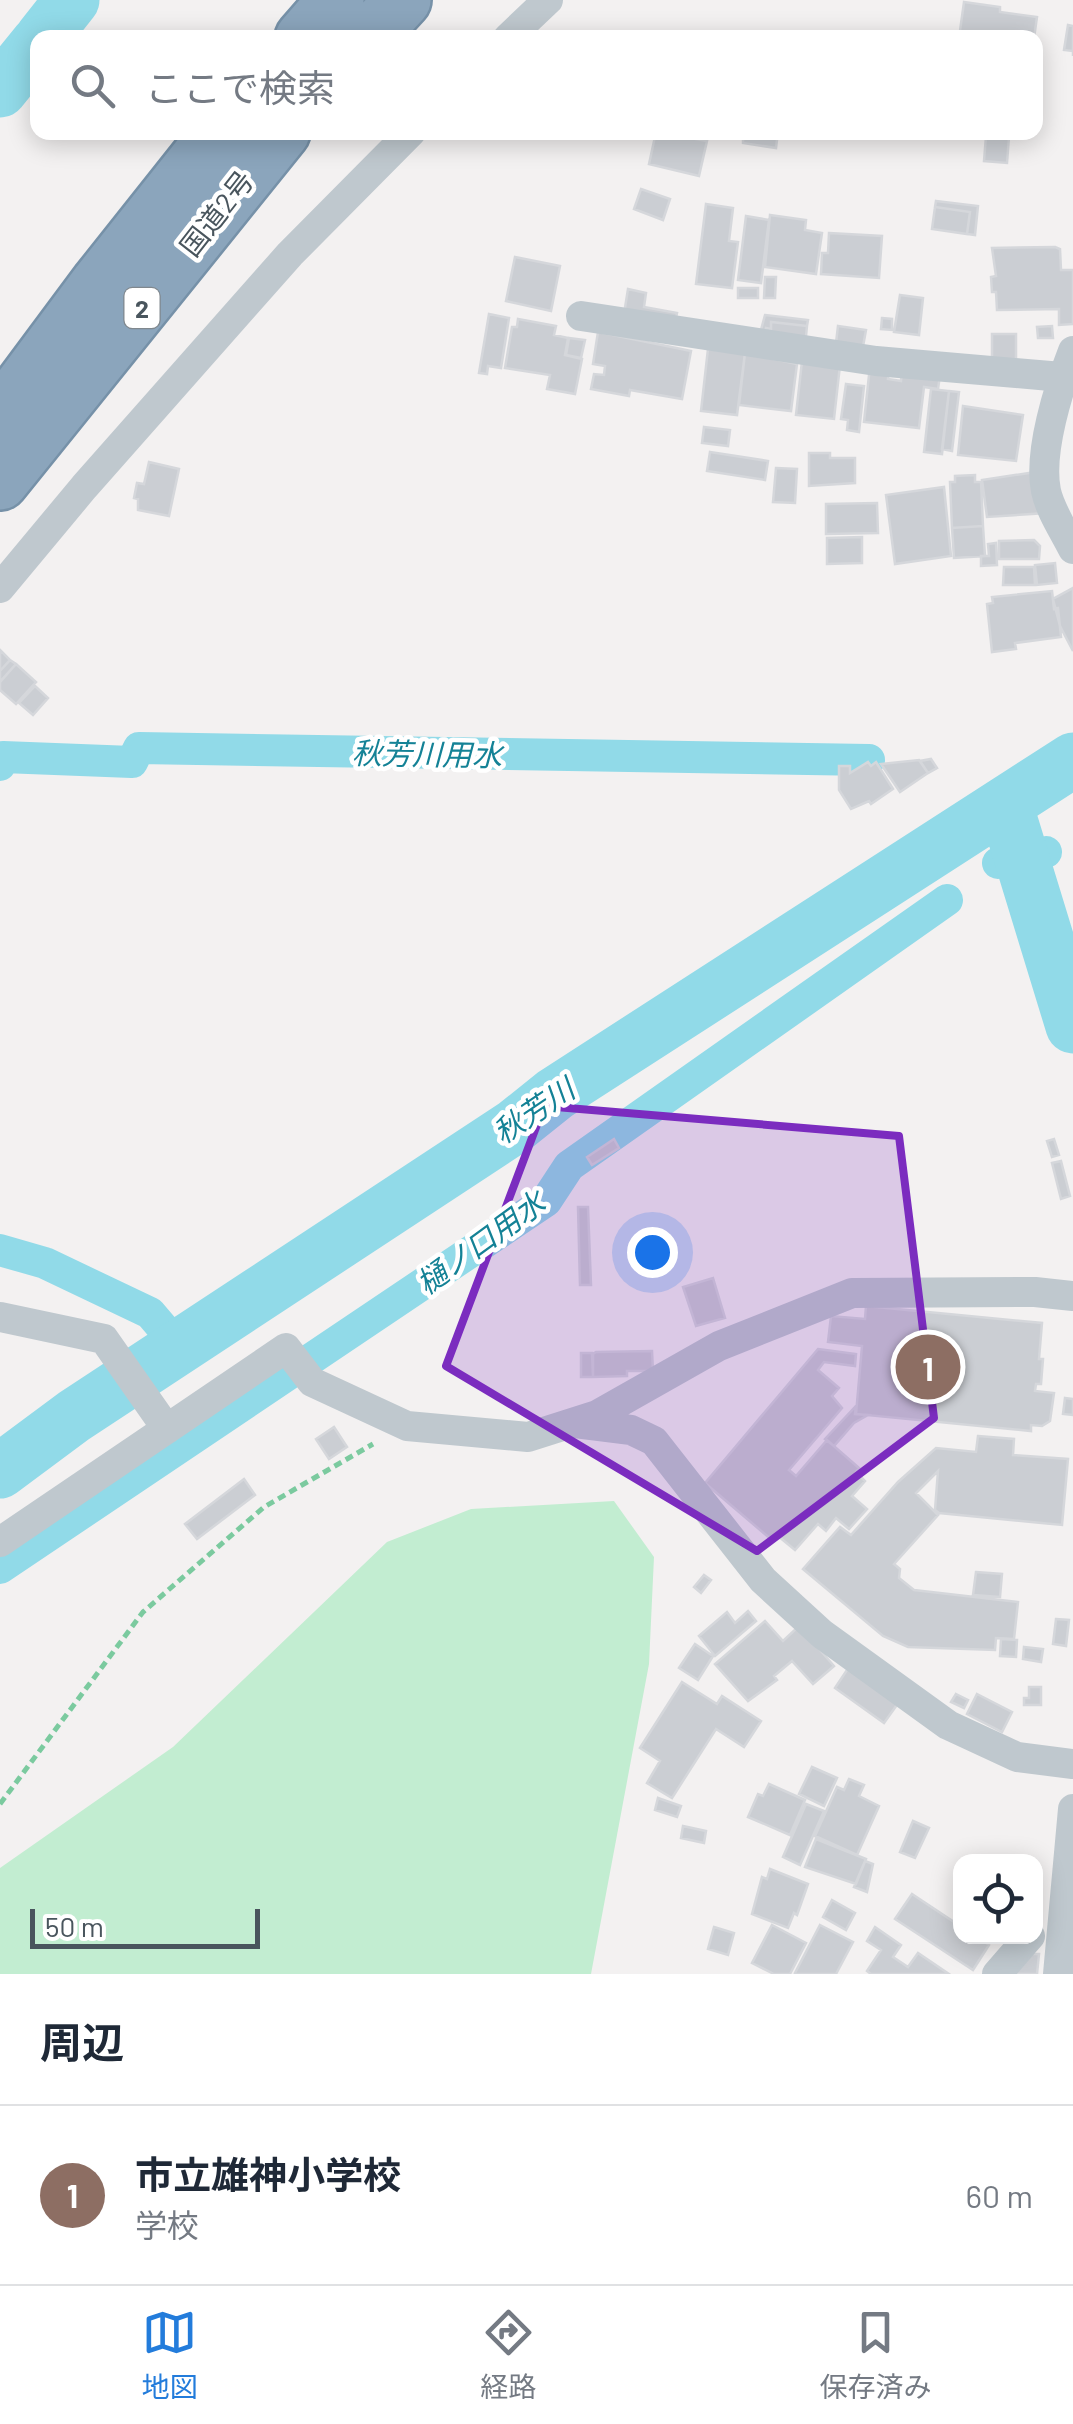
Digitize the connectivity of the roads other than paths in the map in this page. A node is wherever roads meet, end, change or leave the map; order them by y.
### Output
1 (336, 0) edge
2 (403, 0) edge
3 (548, 0) edge
4 (310, 30) edge
5 (375, 30) edge
6 (516, 30) edge
7 (213, 140) edge
8 (276, 140) edge
9 (403, 140) edge
10 (581, 316) dead end
11 (1068, 364) edge
12 (0, 416) edge
13 (0, 482) edge
14 (1073, 549) edge
15 (0, 588) edge
16 (1073, 1296) edge
17 (0, 1317) edge
18 (572, 1423) junction
19 (167, 1428) junction
20 (0, 1542) edge
21 (1073, 1764) edge
22 (1073, 1809) edge
23 (1066, 1896) junction
24 (1043, 1922) edge
25 (1023, 1944) edge
26 (1066, 1959) edge
27 (996, 1974) edge

1 - 4 highway
2 - 5 highway
3 - 6 street
7 - 12 highway
8 - 13 highway, 国道2号 / 2
9 - 15 street
10 - 11 street
11 - 14 street
16 - 18 street
17 - 19 street
18 - 19 street
18 - 21 street
19 - 20 street
22 - 23 street
23 - 24 street
23 - 26 street
25 - 27 street

